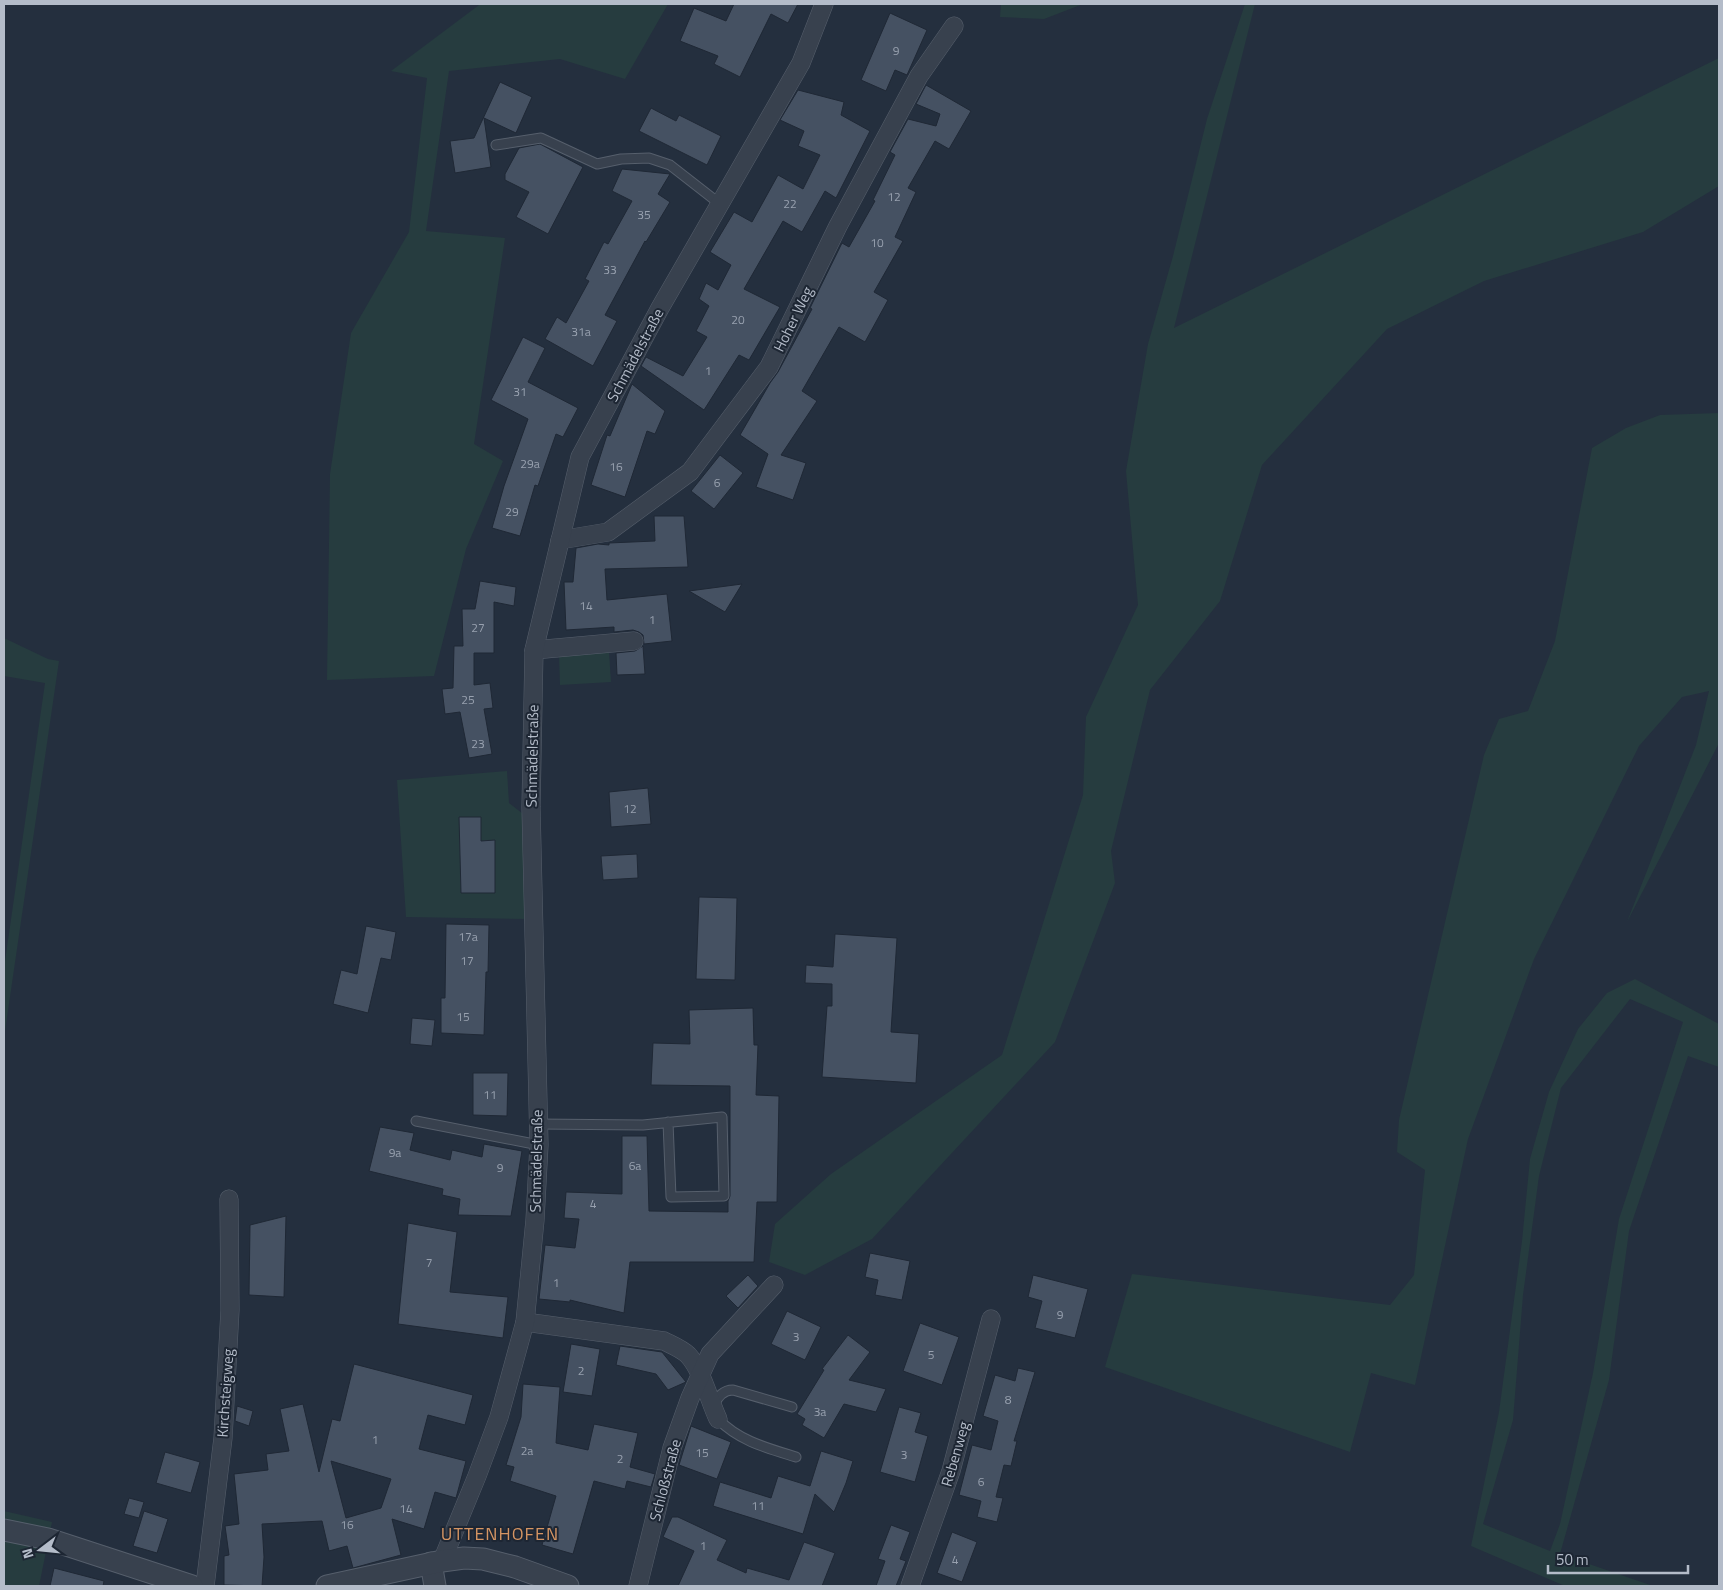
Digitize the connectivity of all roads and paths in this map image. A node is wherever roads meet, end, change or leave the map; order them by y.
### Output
1 (824, 4) edge
2 (954, 26) dead end
3 (496, 145) dead end
4 (720, 204) junction
5 (560, 540) junction
6 (634, 641) dead end
7 (534, 650) junction
8 (416, 1121) dead end
9 (668, 1122) junction
10 (538, 1124) junction
11 (539, 1145) junction
12 (229, 1199) dead end
13 (774, 1285) dead end
14 (991, 1319) dead end
15 (525, 1322) junction
16 (700, 1376) junction
17 (792, 1407) dead end
18 (715, 1413) junction
19 (796, 1456) dead end
20 (4, 1530) edge
21 (437, 1562) junction
22 (192, 1586) edge
23 (205, 1586) edge
24 (326, 1586) edge
25 (435, 1586) edge
26 (568, 1586) edge
27 (638, 1586) edge
28 (910, 1586) edge

1 - 4 street, Schmädelstraße
2 - 5 street, Hoher Weg
3 - 4 lane
4 - 5 street, Schmädelstraße
5 - 7 street, Schmädelstraße
6 - 7 street
7 - 10 street, Schmädelstraße
8 - 11 lane
9 - 9 lane
9 - 10 lane
10 - 11 street, Schmädelstraße
11 - 15 street, Schmädelstraße
12 - 23 street, Kirchsteigweg
13 - 16 street, Schloßstraße
14 - 28 street, Rebenweg
15 - 16 street
15 - 21 street, Schmädelstraße
16 - 18 street
16 - 27 street, Schloßstraße
17 - 18 lane
18 - 19 lane
20 - 22 street
21 - 24 street
21 - 25 street
21 - 26 street

